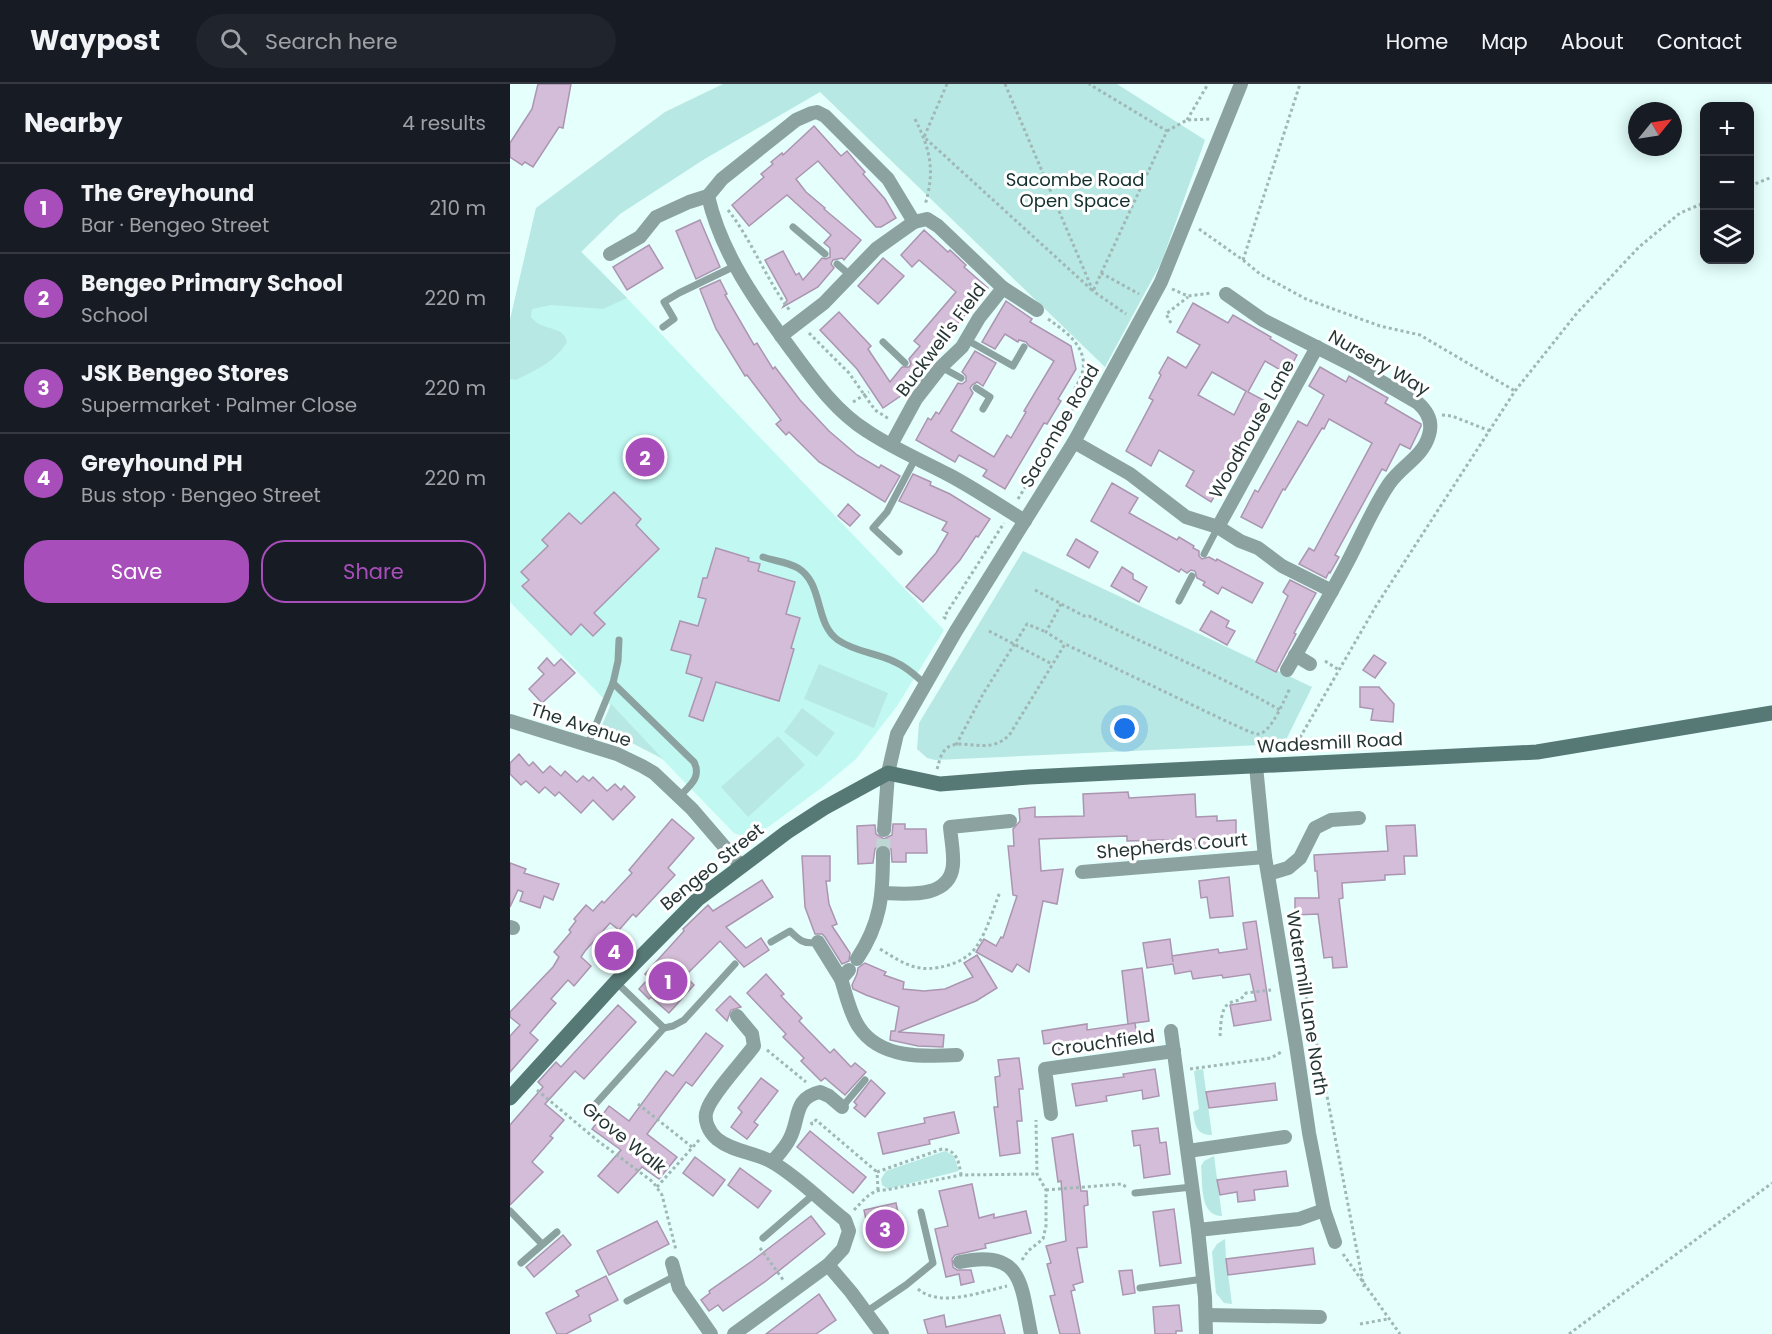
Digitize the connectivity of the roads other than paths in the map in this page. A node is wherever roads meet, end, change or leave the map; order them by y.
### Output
1 (1240, 84) edge
2 (708, 196) junction
3 (914, 222) junction
4 (793, 227) dead end
5 (610, 254) dead end
6 (825, 254) dead end
7 (837, 264) dead end
8 (737, 265) junction
9 (850, 275) junction
10 (1003, 288) junction
11 (1226, 294) road end
12 (1037, 310) road end
13 (663, 327) dead end
14 (781, 336) junction
15 (967, 340) junction
16 (883, 342) dead end
17 (1023, 347) dead end
18 (1317, 347) junction
19 (905, 363) dead end
20 (941, 367) junction
21 (961, 378) dead end
22 (976, 388) dead end
23 (983, 409) dead end
24 (1074, 442) junction
25 (891, 445) junction
26 (915, 459) junction
27 (1025, 521) junction
28 (1218, 527) junction
29 (899, 552) dead end
30 (1204, 554) dead end
31 (763, 557) dead end
32 (1192, 576) dead end
33 (1332, 591) junction
34 (1179, 601) dead end
35 (619, 640) dead end
36 (1295, 655) junction
37 (1310, 664) dead end
38 (1287, 670) dead end
39 (613, 683) junction
40 (925, 684) junction
41 (1772, 713) edge
42 (510, 721) edge
43 (588, 744) junction
44 (1256, 766) junction
45 (888, 773) junction
46 (679, 797) junction
47 (1359, 818) dead end
48 (1010, 821) dead end
49 (884, 830) tunnel mouth
50 (883, 853) tunnel mouth
51 (1265, 857) junction
52 (741, 866) junction
53 (1082, 872) dead end
54 (1268, 874) junction
55 (883, 893) junction
56 (771, 942) dead end
57 (818, 942) joint
58 (735, 964) dead end
59 (849, 969) junction
60 (616, 982) junction
61 (737, 1016) dead end
62 (664, 1028) junction
63 (1171, 1031) dead end
64 (1174, 1051) junction
65 (957, 1055) dead end
66 (865, 1080) dead end
67 (510, 1098) edge
68 (842, 1107) joint
69 (591, 1109) dead end
70 (1052, 1114) dead end
71 (1285, 1137) dead end
72 (1188, 1151) junction
73 (772, 1162) junction
74 (1192, 1187) junction
75 (1135, 1193) road end
76 (813, 1195) junction
77 (1324, 1210) junction
78 (510, 1211) edge
79 (921, 1212) dead end
80 (1198, 1230) junction
81 (557, 1232) dead end
82 (763, 1238) road end
83 (1335, 1242) road end
84 (542, 1245) junction
85 (960, 1262) dead end
86 (521, 1263) dead end
87 (828, 1266) junction
88 (673, 1269) joint
89 (1203, 1279) junction
90 (1140, 1288) dead end
91 (627, 1300) dead end
92 (866, 1312) junction
93 (1206, 1315) junction
94 (1320, 1317) dead end
95 (711, 1334) edge
96 (734, 1334) edge
97 (882, 1334) edge
98 (1032, 1334) edge
99 (1206, 1334) edge

1 - 24 street, Sacombe Road
2 - 3 street
2 - 5 street
2 - 8 street
3 - 9 street
3 - 10 street, Buckwell's Field
4 - 6 lane
7 - 9 lane
8 - 13 lane
8 - 14 street
9 - 14 street
10 - 12 street, Buckwell's Field
10 - 15 street, Buckwell's Field
11 - 18 street, Nursery Way
14 - 25 street
15 - 17 lane
15 - 20 street, Buckwell's Field
16 - 19 lane
18 - 28 street, Woodhouse Lane
18 - 33 street, Nursery Way
20 - 21 lane
20 - 25 street, Buckwell's Field
22 - 23 lane
24 - 27 street, Sacombe Road
24 - 28 street
25 - 26 street
26 - 27 street
26 - 29 lane
27 - 40 street, Sacombe Road
28 - 30 lane
28 - 33 street
31 - 40 lane
32 - 34 lane
33 - 36 street, Nursery Way
35 - 39 lane
36 - 37 street
36 - 38 street, Nursery Way
39 - 43 lane
39 - 46 lane
40 - 45 street, Sacombe Road
41 - 44 main road, Wadesmill Road
42 - 43 street, The Avenue
43 - 46 street, The Avenue
44 - 45 main road, Wadesmill Road
44 - 51 street, Watermill Lane North
45 - 49 street, Sacombe Road
45 - 52 main road, Bengeo Street
46 - 52 street, The Avenue
47 - 54 street
48 - 55 street
50 - 55 street
51 - 53 street, Shepherds Court
51 - 54 street, Watermill Lane North
52 - 60 main road, Bengeo Street
54 - 77 street, Watermill Lane North
55 - 59 street
56 - 57 lane
57 - 59 street
58 - 62 lane
59 - 65 street
60 - 62 lane
60 - 67 main road, Bengeo Street
61 - 73 street
62 - 69 lane
63 - 64 street
64 - 70 street, Crouchfield
64 - 72 street
66 - 68 lane
68 - 73 street
71 - 72 street
72 - 74 street
73 - 76 street
74 - 75 lane
74 - 80 street
76 - 82 lane
76 - 87 street
77 - 80 street
77 - 83 street, Watermill Lane North
78 - 84 lane
79 - 92 lane
80 - 89 street
81 - 84 lane
84 - 86 lane
85 - 98 street
87 - 92 street
87 - 96 street
88 - 91 lane
88 - 95 street
89 - 90 lane
89 - 93 street
92 - 97 street
93 - 94 street
93 - 99 street

